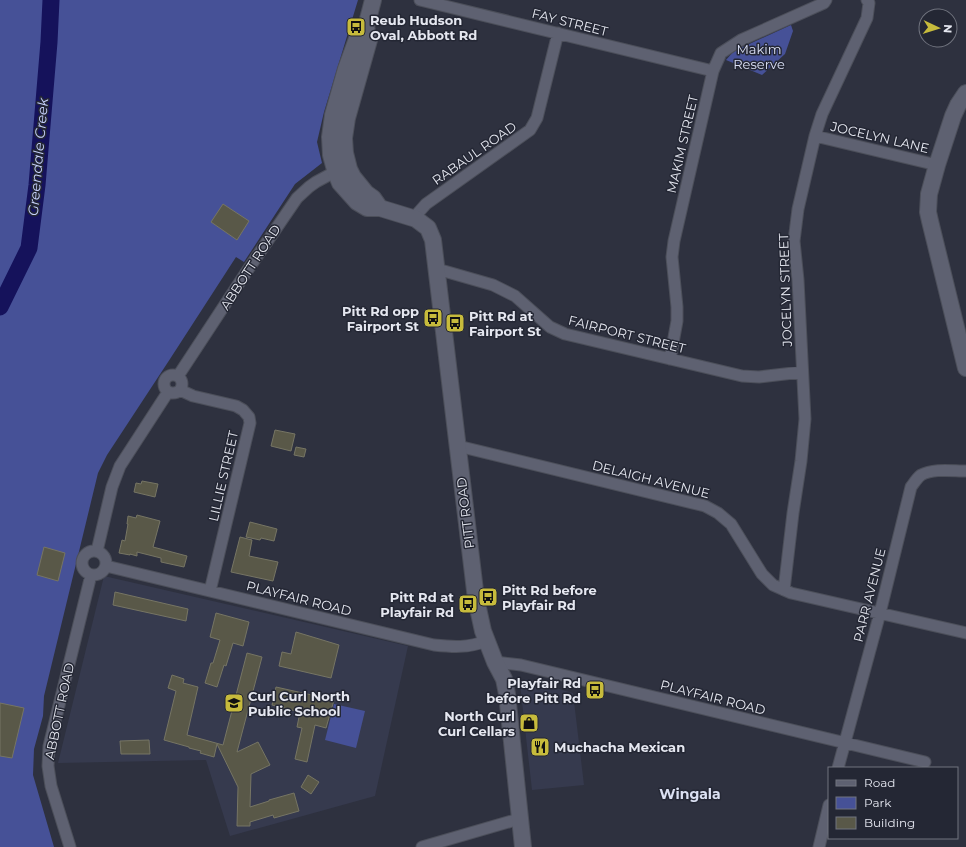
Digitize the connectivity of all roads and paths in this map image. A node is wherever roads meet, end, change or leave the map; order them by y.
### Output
1 (373, 0) edge
2 (420, 0) edge
3 (826, 0) edge
4 (867, 0) edge
5 (558, 33) junction
6 (713, 71) junction
7 (966, 93) edge
8 (815, 136) junction
9 (938, 165) junction
10 (343, 171) junction
11 (416, 219) junction
12 (437, 269) junction
13 (670, 359) junction
14 (966, 368) edge
15 (802, 372) junction
16 (178, 376) junction
17 (180, 390) junction
18 (168, 392) junction
19 (458, 446) junction
20 (966, 471) edge
21 (98, 551) junction
22 (106, 566) junction
23 (92, 574) junction
24 (784, 590) junction
25 (210, 591) junction
26 (880, 613) junction
27 (966, 633) edge
28 (486, 641) junction
29 (495, 662) junction
30 (844, 743) junction
31 (925, 762) dead end
32 (838, 767) edge
33 (828, 808) edge
34 (520, 819) junction
35 (70, 847) edge
36 (422, 847) edge
37 (523, 847) edge
38 (819, 847) edge

1 - 10 main road
2 - 5 street, FAY STREET
3 - 6 street, MAKIM STREET
4 - 8 street, JOCELYN STREET
5 - 6 street, FAY STREET
5 - 11 street, RABAUL ROAD
6 - 13 street, MAKIM STREET
7 - 9 main road
8 - 9 street, JOCELYN LANE
8 - 15 street, JOCELYN STREET
9 - 14 main road
10 - 11 main road, PITT ROAD
10 - 16 street, ABBOTT ROAD
11 - 12 main road, PITT ROAD
12 - 13 street, FAIRPORT STREET
12 - 19 main road, PITT ROAD
13 - 15 street, FAIRPORT STREET
15 - 24 street, JOCELYN STREET
16 - 17 street
16 - 18 street, ABBOTT ROAD
17 - 18 street
17 - 25 street, LILLIE STREET
18 - 21 street
19 - 24 street, DELAIGH AVENUE
19 - 28 main road, PITT ROAD
20 - 26 street, PARR AVENUE
21 - 22 street
21 - 23 street
22 - 23 street
22 - 25 street, PLAYFAIR ROAD
23 - 35 street, ABBOTT ROAD
24 - 26 street, DELAIGH AVENUE
25 - 28 street, PLAYFAIR ROAD
26 - 27 street, DELAIGH AVENUE
26 - 30 street, PARR AVENUE
28 - 29 main road, PITT ROAD
29 - 30 street, PLAYFAIR ROAD
29 - 34 main road, PITT ROAD
30 - 31 street, PLAYFAIR ROAD
30 - 32 street, PARR AVENUE
33 - 38 street
34 - 36 street
34 - 37 main road, PITT ROAD

